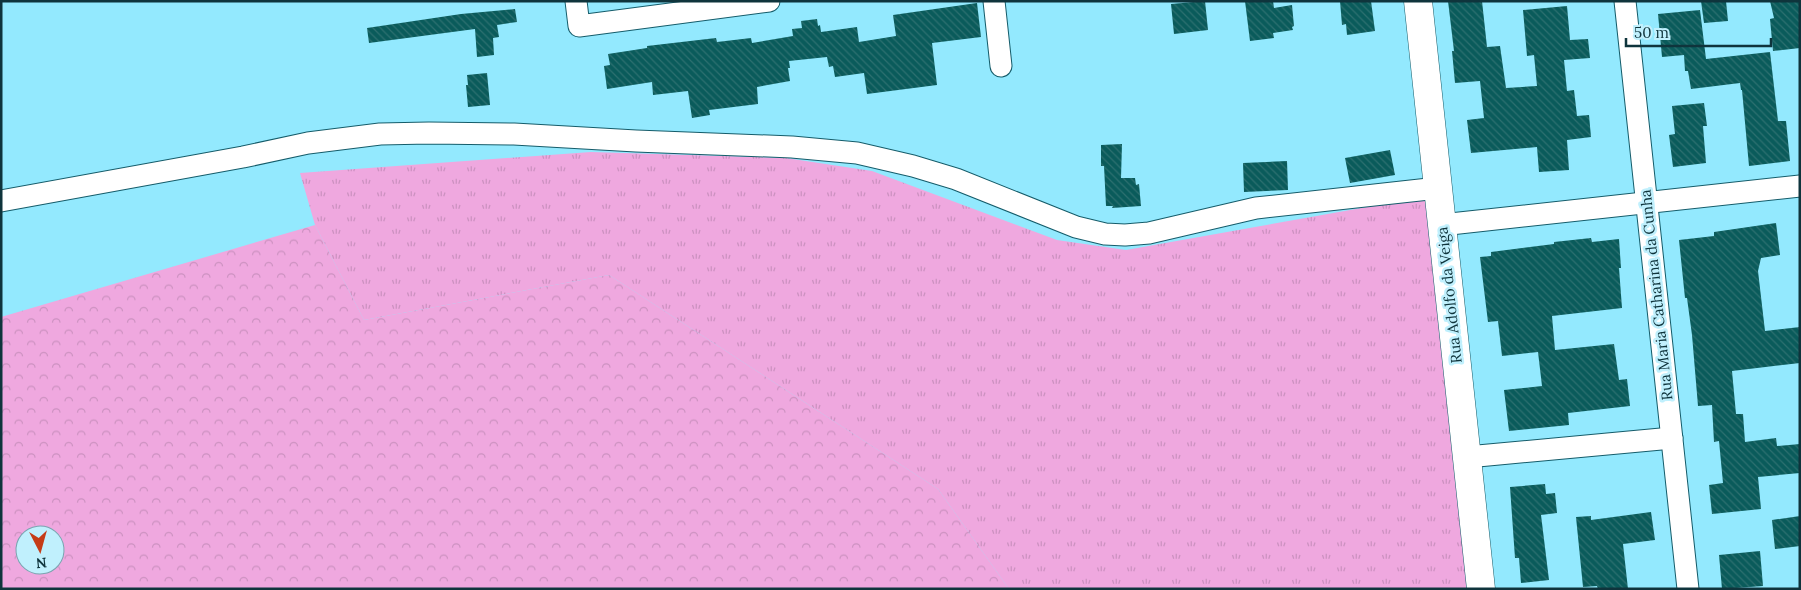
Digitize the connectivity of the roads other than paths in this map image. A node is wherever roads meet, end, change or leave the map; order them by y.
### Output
1 (576, 1) edge
2 (769, 1) edge
3 (994, 1) edge
4 (1418, 1) edge
5 (1625, 1) edge
6 (1002, 66) dead end
7 (1800, 186) edge
8 (1438, 188) junction
9 (1, 201) edge
10 (1646, 202) junction
11 (1442, 224) junction
12 (1672, 438) junction
13 (1466, 457) junction
14 (1481, 589) edge
15 (1688, 589) edge

1 - 2 street
3 - 6 street
4 - 8 street, Rua Adolfo da Veiga
5 - 10 street, Rua Maria Catharina da Cunha
7 - 10 street
8 - 9 street
8 - 11 street, Rua Adolfo da Veiga
10 - 11 street
10 - 12 street, Rua Maria Catharina da Cunha
11 - 13 street, Rua Adolfo da Veiga
12 - 13 street
12 - 15 street, Rua Maria Catharina da Cunha
13 - 14 street, Rua Adolfo da Veiga

